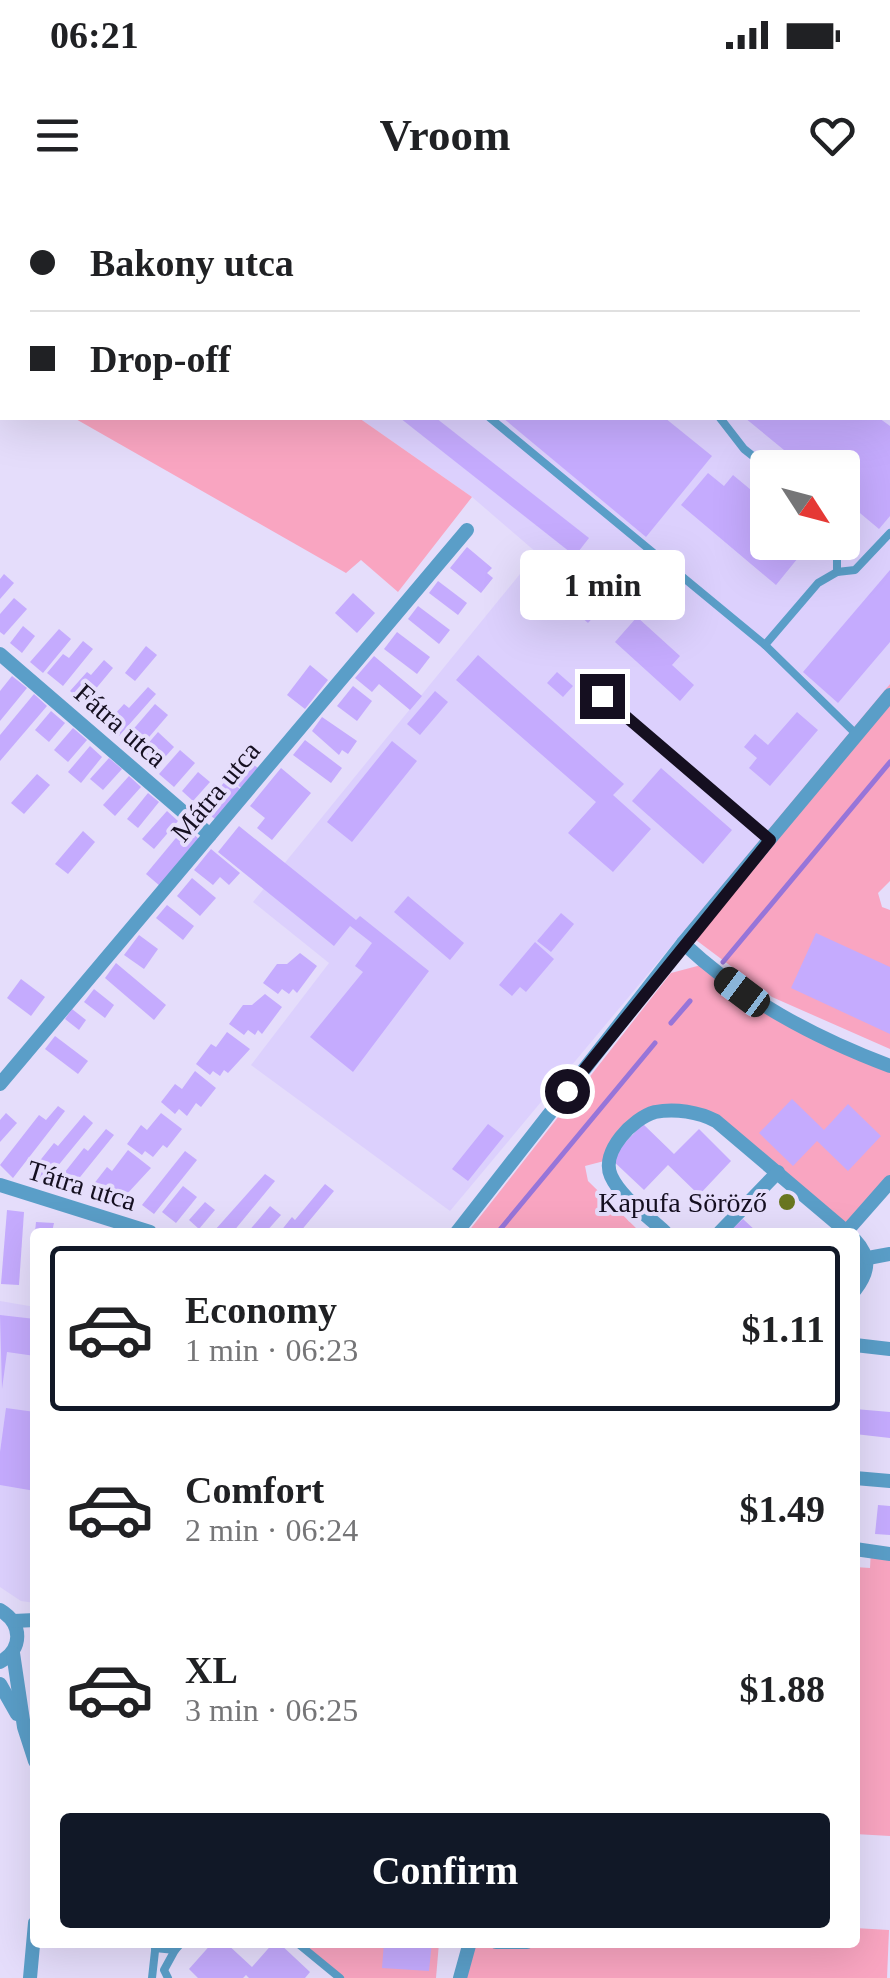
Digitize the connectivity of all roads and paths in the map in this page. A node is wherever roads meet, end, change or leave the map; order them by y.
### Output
1 (492, 420) edge
2 (722, 420) edge
3 (750, 454) edge
4 (468, 530) dead end
5 (890, 533) edge
6 (837, 560) edge
7 (837, 572) junction
8 (765, 645) junction
9 (0, 654) edge
10 (890, 695) edge
11 (602, 696) dead end
12 (857, 734) junction
13 (210, 834) junction
14 (770, 840) junction
15 (683, 944) junction
16 (890, 1066) edge
17 (0, 1084) edge
18 (778, 1172) junction
19 (890, 1182) edge
20 (0, 1186) edge
21 (137, 1228) edge
22 (460, 1228) edge
23 (661, 1228) edge
24 (724, 1228) edge
25 (842, 1228) edge
26 (850, 1228) edge
27 (860, 1247) edge
28 (890, 1254) edge
29 (868, 1258) junction
30 (860, 1282) edge
31 (860, 1345) edge
32 (890, 1348) edge
33 (860, 1478) edge
34 (890, 1481) edge
35 (860, 1550) edge
36 (890, 1554) edge
37 (0, 1610) edge
38 (30, 1620) edge
39 (14, 1621) junction
40 (30, 1643) edge
41 (15, 1648) junction
42 (0, 1662) edge
43 (0, 1684) edge
44 (24, 1727) junction
45 (30, 1746) edge
46 (33, 1948) edge
47 (156, 1948) edge
48 (177, 1948) edge
49 (303, 1948) edge
50 (468, 1948) edge
51 (30, 1978) edge
52 (152, 1978) edge
53 (168, 1978) edge
54 (340, 1978) edge
55 (460, 1978) edge

1 - 8 lane
2 - 3 lane
4 - 13 street, Mátra utca
5 - 7 lane
6 - 7 lane
7 - 8 lane
8 - 12 lane
9 - 13 street, Fátra utca
10 - 12 street
11 - 14 lane
12 - 14 street
13 - 17 street, Mátra utca
14 - 15 street
15 - 16 street
15 - 22 street
18 - 23 street
18 - 24 street
18 - 25 street
19 - 26 street
20 - 21 street, Tátra utca
27 - 29 street
28 - 29 street
29 - 30 street
31 - 32 street
33 - 34 street
35 - 36 street
37 - 39 street
38 - 39 street
39 - 41 street
40 - 41 street
41 - 42 street
41 - 44 street
43 - 44 street
44 - 45 street
46 - 51 street
47 - 52 lane
48 - 53 lane
49 - 54 lane
50 - 55 street

